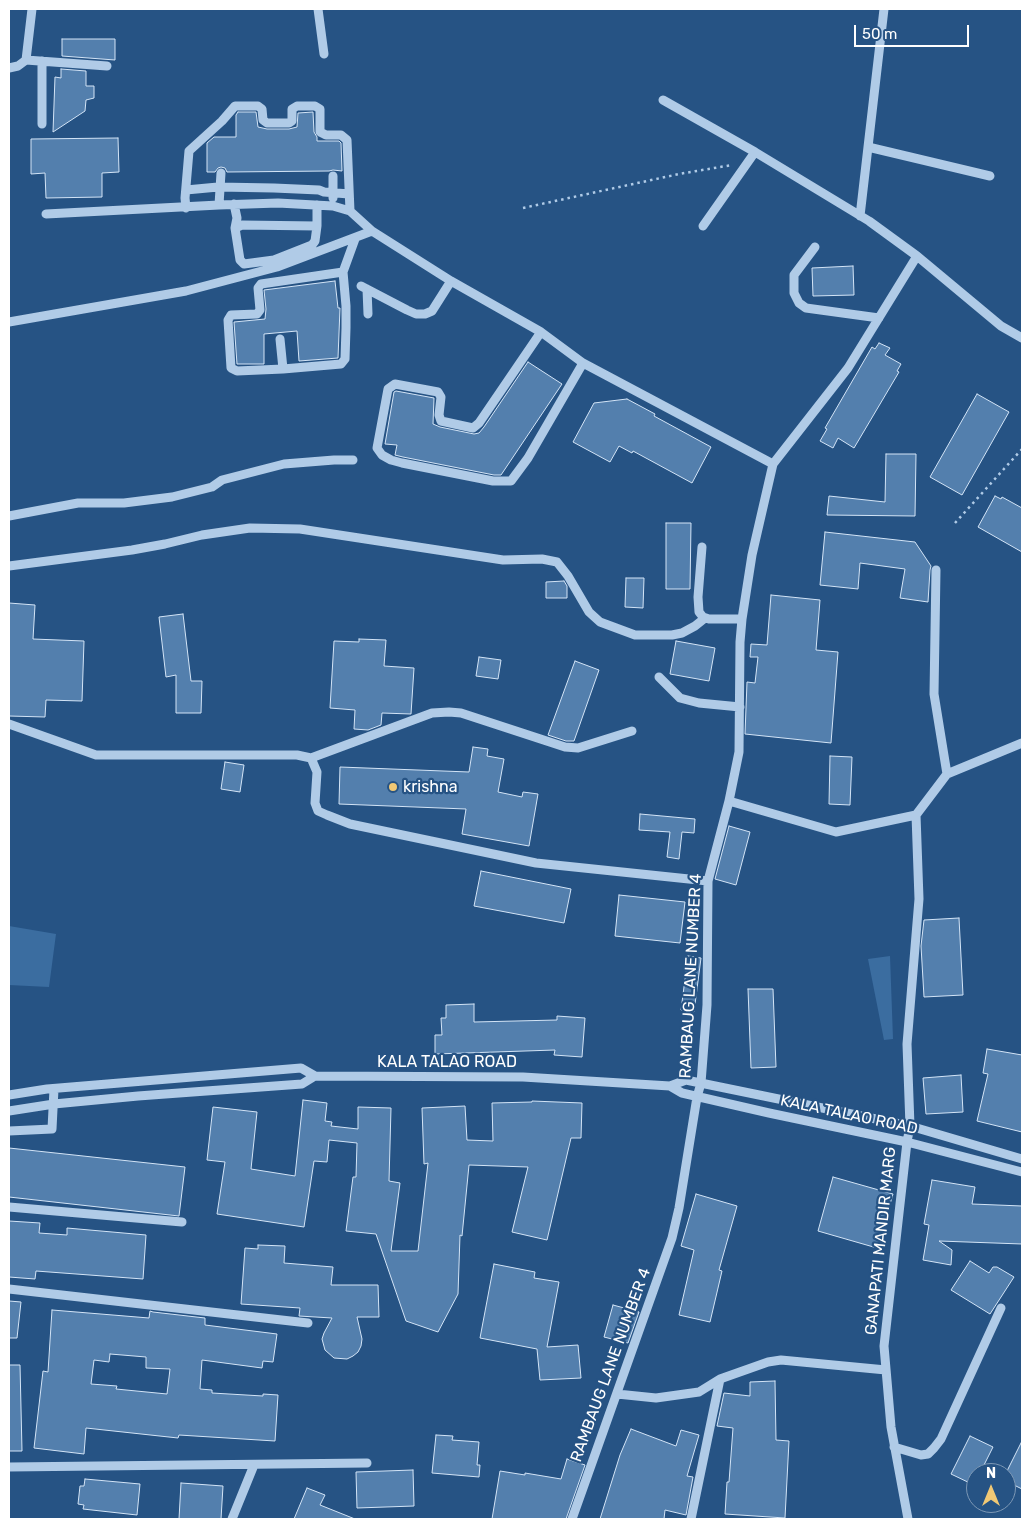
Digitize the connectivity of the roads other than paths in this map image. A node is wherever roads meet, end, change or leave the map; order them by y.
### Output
1 (32, 9) edge
2 (318, 9) edge
3 (884, 9) edge
4 (324, 54) dead end
5 (26, 60) junction
6 (42, 61) junction
7 (107, 66) dead end
8 (9, 68) edge
9 (663, 100) dead end
10 (42, 124) dead end
11 (868, 147) junction
12 (755, 152) junction
13 (220, 173) dead end
14 (333, 176) dead end
15 (990, 176) dead end
16 (219, 187) junction
17 (186, 190) junction
18 (333, 193) junction
19 (350, 194) junction
20 (234, 204) junction
21 (219, 205) junction
22 (317, 205) junction
23 (333, 206) junction
24 (186, 208) junction
25 (350, 211) junction
26 (46, 214) dead end
27 (860, 216) junction
28 (317, 226) junction
29 (704, 226) dead end
30 (235, 228) junction
31 (372, 231) junction
32 (354, 239) junction
33 (814, 247) dead end
34 (917, 256) junction
35 (343, 272) junction
36 (451, 280) junction
37 (368, 314) dead end
38 (879, 318) junction
39 (9, 322) edge
40 (541, 332) junction
41 (280, 338) dead end
42 (1022, 338) edge
43 (583, 363) junction
44 (283, 369) junction
45 (353, 460) dead end
46 (772, 464) junction
47 (9, 516) edge
48 (702, 547) dead end
49 (9, 566) edge
50 (936, 570) dead end
51 (705, 618) junction
52 (742, 619) junction
53 (659, 677) dead end
54 (740, 707) junction
55 (9, 724) edge
56 (632, 731) dead end
57 (1022, 743) edge
58 (311, 758) junction
59 (947, 774) junction
60 (728, 801) junction
61 (916, 815) junction
62 (708, 881) junction
63 (315, 1076) junction
64 (700, 1083) junction
65 (670, 1086) junction
66 (54, 1089) junction
67 (9, 1094) edge
68 (697, 1097) junction
69 (54, 1104) junction
70 (9, 1111) edge
71 (910, 1126) junction
72 (9, 1131) edge
73 (906, 1142) junction
74 (1022, 1160) edge
75 (1022, 1172) edge
76 (9, 1207) edge
77 (182, 1222) dead end
78 (9, 1289) edge
79 (1001, 1308) dead end
80 (308, 1323) dead end
81 (886, 1370) junction
82 (720, 1379) junction
83 (617, 1394) junction
84 (894, 1447) junction
85 (367, 1463) dead end
86 (254, 1464) junction
87 (9, 1467) edge
88 (232, 1519) edge
89 (572, 1519) edge
90 (691, 1519) edge
91 (908, 1519) edge

1 - 5 street
2 - 4 street
3 - 11 street
5 - 6 street
5 - 8 street
6 - 7 street
6 - 10 street
9 - 12 street
11 - 15 street
11 - 27 street
12 - 27 street
12 - 29 street
13 - 16 street
14 - 18 street
16 - 17 street
16 - 18 street
16 - 21 street
17 - 19 street
17 - 24 street
18 - 19 street
18 - 23 street
19 - 25 street
20 - 21 street
20 - 22 street
20 - 30 street
21 - 24 street
22 - 23 street
22 - 28 street
23 - 25 street
24 - 26 street
25 - 31 street
27 - 34 street
28 - 30 street
28 - 30 street
31 - 32 street
31 - 36 street
32 - 35 street
32 - 39 street
33 - 38 street
34 - 38 street, RAMBAUG LANE NUMBER 4
34 - 42 street
35 - 44 street
35 - 44 street
36 - 37 street
36 - 40 street
38 - 46 street, RAMBAUG LANE NUMBER 4
40 - 43 street
40 - 43 street
41 - 44 street
43 - 46 street
45 - 47 street
46 - 52 street, RAMBAUG LANE NUMBER 4
48 - 51 street
49 - 51 street
50 - 59 street
51 - 52 street
52 - 54 street, RAMBAUG LANE NUMBER 4
53 - 54 street
54 - 60 street, RAMBAUG LANE NUMBER 4
55 - 58 street
56 - 58 street
57 - 59 street
58 - 62 street
59 - 61 street
60 - 61 street
60 - 62 street, RAMBAUG LANE NUMBER 4
61 - 71 street, GANAPATI MANDIR MARG
62 - 64 street, RAMBAUG LANE NUMBER 4
63 - 65 street, KALA TALAO ROAD
63 - 66 street, KALA TALAO ROAD
63 - 69 street, KALA TALAO ROAD
64 - 65 street, KALA TALAO ROAD
64 - 68 street, RAMBAUG LANE NUMBER 4
64 - 71 street, KALA TALAO ROAD
65 - 68 street, KALA TALAO ROAD
66 - 67 street, KALA TALAO ROAD
66 - 69 street
68 - 73 street, KALA TALAO ROAD
68 - 83 street, RAMBAUG LANE NUMBER 4
69 - 70 street, KALA TALAO ROAD
69 - 72 street
71 - 73 street, GANAPATI MANDIR MARG
71 - 74 street, KALA TALAO ROAD
73 - 75 street, KALA TALAO ROAD
73 - 81 street, GANAPATI MANDIR MARG
76 - 77 street
78 - 80 street
79 - 84 street
81 - 82 street
81 - 84 street, GANAPATI MANDIR MARG
82 - 83 street
82 - 90 street
83 - 89 street, RAMBAUG LANE NUMBER 4
84 - 91 street, GANAPATI MANDIR MARG
85 - 86 street
86 - 87 street
86 - 88 street

